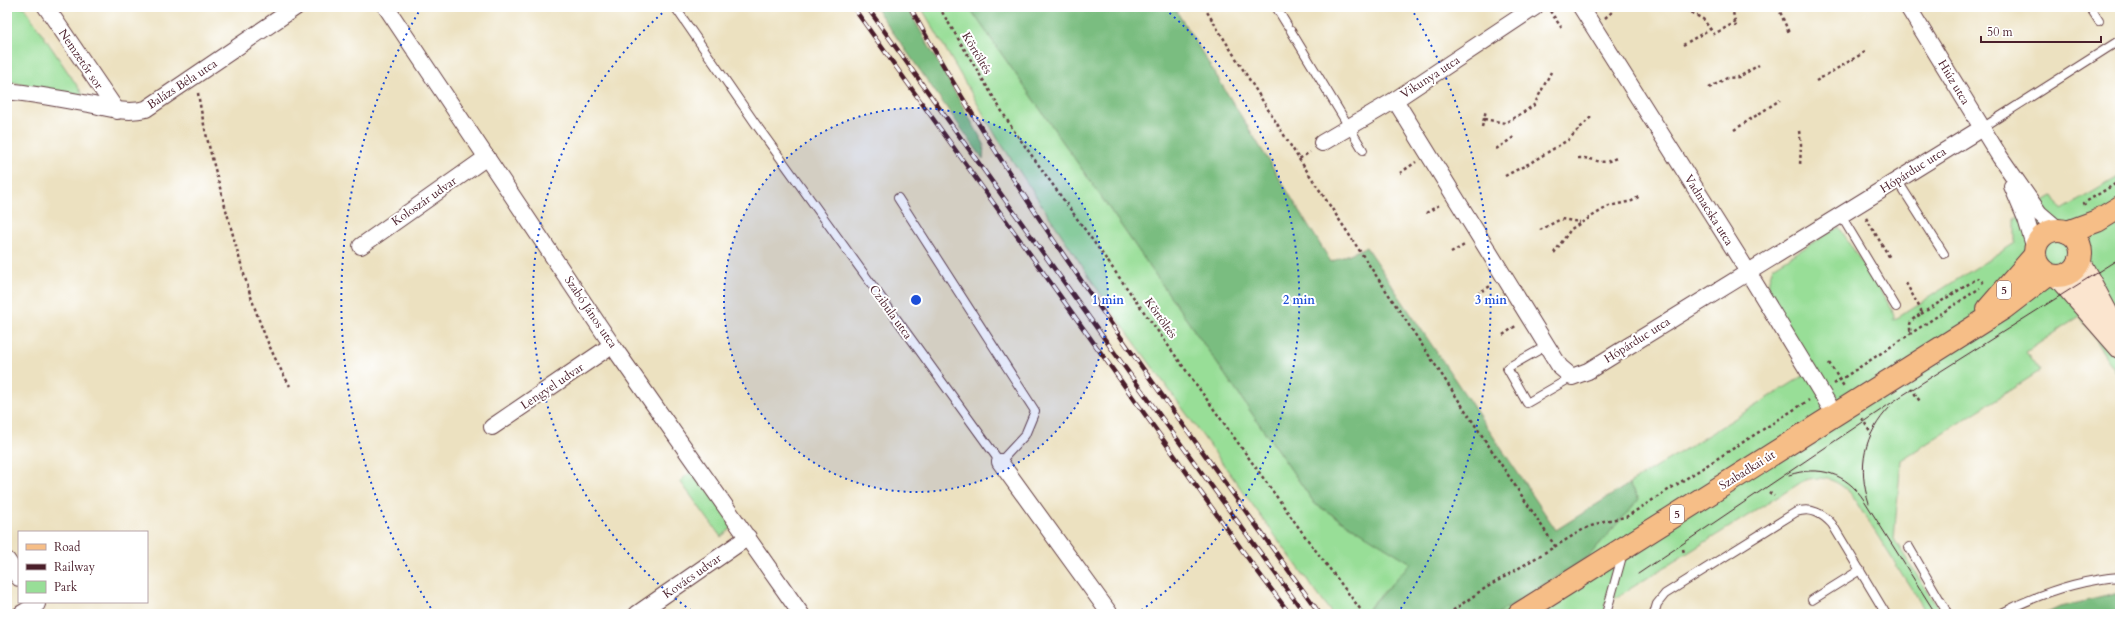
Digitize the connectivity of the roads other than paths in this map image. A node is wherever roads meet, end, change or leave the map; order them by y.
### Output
1 (46, 7) edge
2 (386, 7) edge
3 (675, 7) edge
4 (1276, 7) edge
5 (1535, 7) edge
6 (1581, 7) edge
7 (1908, 7) edge
8 (2090, 7) edge
9 (286, 10) edge
10 (2099, 21) dead end
11 (2120, 40) edge
12 (7, 90) edge
13 (1395, 100) junction
14 (117, 111) junction
15 (1349, 127) junction
16 (1982, 128) junction
17 (1322, 143) road end
18 (1363, 150) dead end
19 (487, 157) junction
20 (2000, 157) junction
21 (1897, 180) junction
22 (898, 198) dead end
23 (2120, 208) edge
24 (1840, 214) junction
25 (2120, 224) edge
26 (2071, 243) junction
27 (361, 246) dead end
28 (2035, 252) junction
29 (1944, 254) dead end
30 (1748, 271) junction
31 (2053, 275) junction
32 (1896, 308) dead end
33 (1974, 325) junction
34 (2120, 342) edge
35 (612, 344) junction
36 (1546, 346) junction
37 (2120, 347) edge
38 (1572, 377) junction
39 (1835, 415) junction
40 (492, 426) dead end
41 (1000, 462) junction
42 (748, 537) junction
43 (1625, 547) junction
44 (1908, 547) dead end
45 (7, 560) edge
46 (1860, 570) junction
47 (18, 576) edge
48 (2120, 577) edge
49 (1812, 600) dead end
50 (38, 607) edge
51 (21, 614) edge
52 (637, 614) edge
53 (801, 614) edge
54 (1110, 614) edge
55 (1519, 614) edge
56 (1606, 614) edge
57 (1654, 614) edge
58 (1886, 614) edge
59 (1948, 614) edge
60 (2000, 614) edge

1 - 14 street, Nemzetőr sor
2 - 19 street, Szabó János utca
3 - 41 lane, Czibula utca
4 - 15 lane
5 - 13 street, Vikunya utca
6 - 30 street, Vadmacska utca
7 - 16 street, Hiúz utca
8 - 10 lane
9 - 14 street, Balázs Béla utca
11 - 16 lane
12 - 14 street, Balázs Béla utca
13 - 15 street, Vikunya utca
13 - 36 street
15 - 17 street, Vikunya utca
15 - 18 lane
16 - 20 street, Hiúz utca
16 - 21 street, Hópárduc utca
19 - 27 street, Koloszár udvar
19 - 35 street, Szabó János utca
20 - 26 street, Hiúz utca
20 - 28 street, Hiúz utca
21 - 24 street, Hópárduc utca
21 - 29 lane
22 - 41 lane
23 - 26 main road, Szabadkai út / 5
24 - 30 street, Hópárduc utca
24 - 32 lane
25 - 26 main road, Szabadkai út / 5
26 - 28 main road, Szabadkai út / 5
26 - 31 main road, Szabadkai út / 5
26 - 34 street
28 - 31 main road
28 - 33 main road, Szabadkai út / 5
30 - 38 street, Hópárduc utca
30 - 39 street, Vadmacska utca
31 - 33 main road, Szabadkai út / 5
31 - 37 street
33 - 39 main road, Szabadkai út / 5
35 - 40 street, Lengyel udvar
35 - 42 street, Szabó János utca
36 - 38 street
36 - 38 lane
39 - 43 main road, Szabadkai út / 5
41 - 54 street, Czibula utca
42 - 52 street, Kovács udvar
42 - 53 street, Szabó János utca
43 - 55 main road, Szabadkai út / 5
43 - 56 lane
44 - 59 lane
45 - 47 street
46 - 49 lane
46 - 57 lane
46 - 58 lane
48 - 60 lane
50 - 51 street

